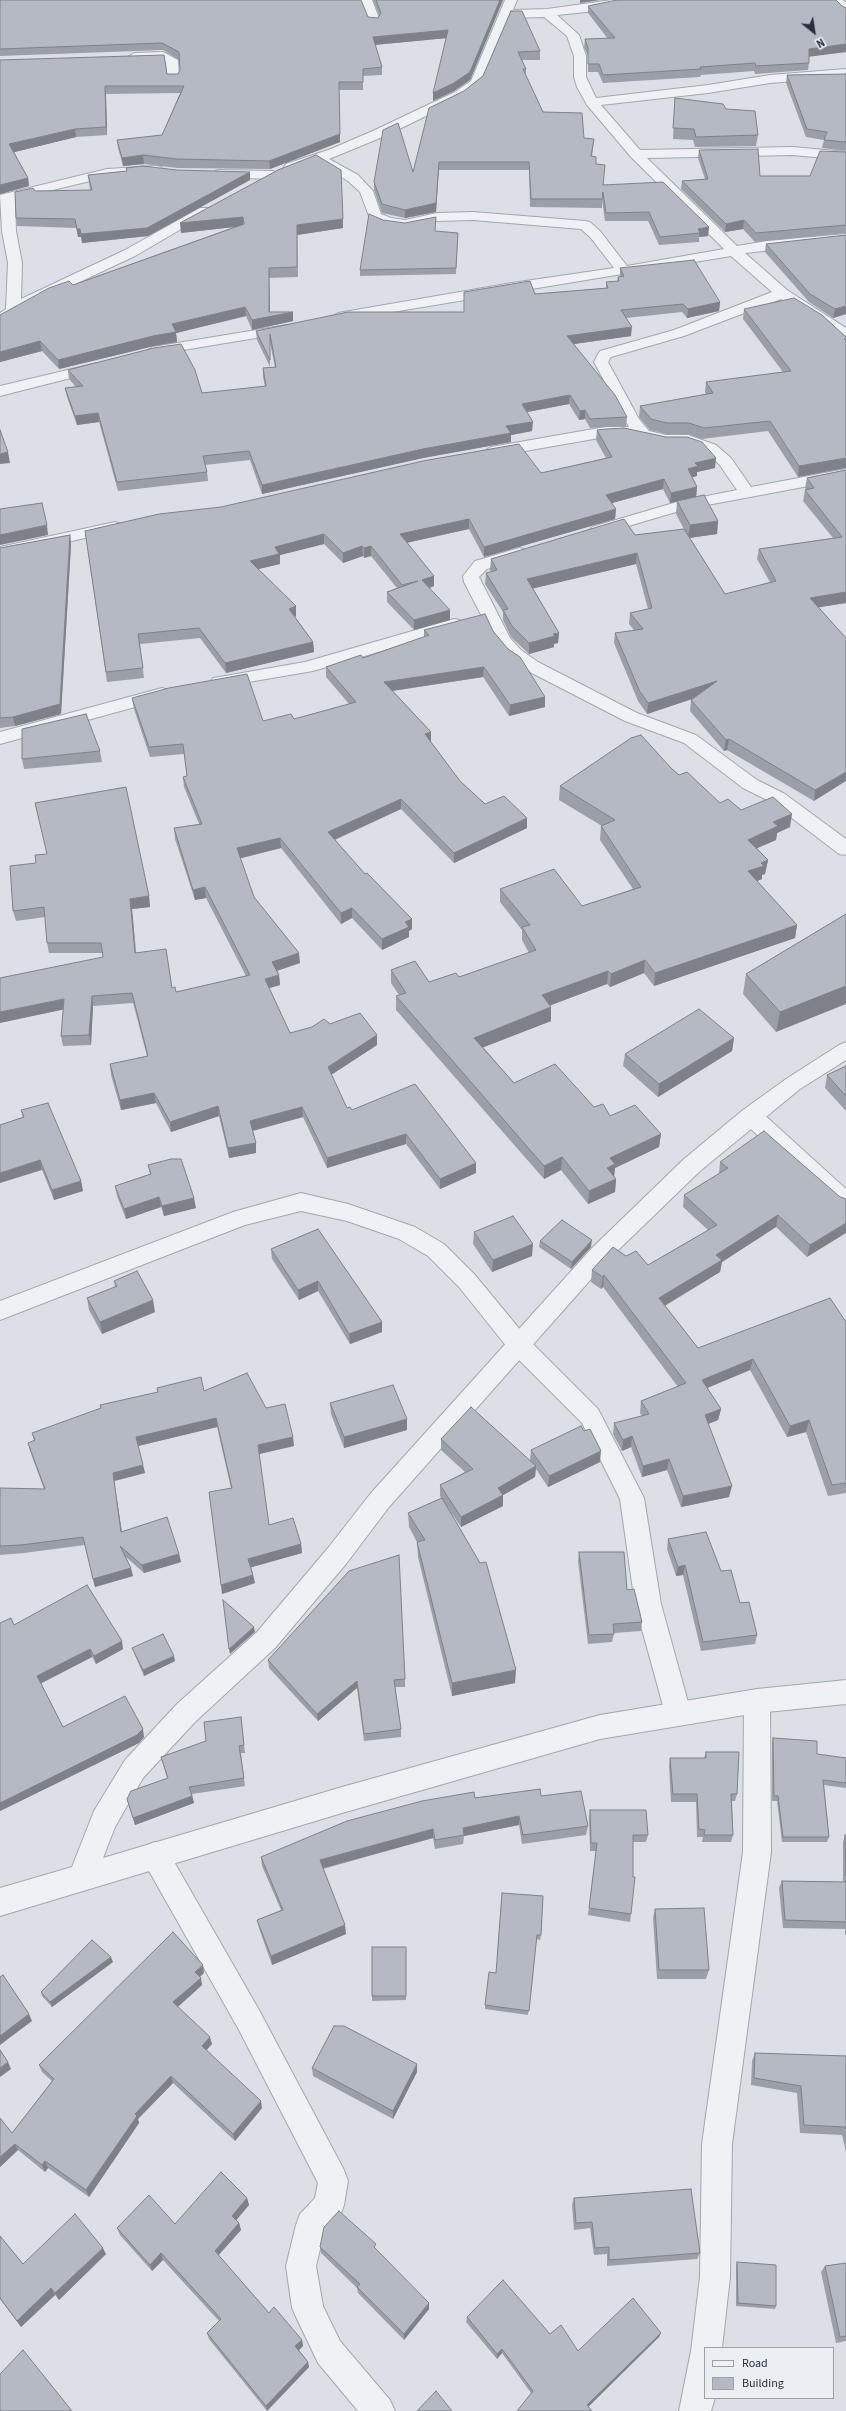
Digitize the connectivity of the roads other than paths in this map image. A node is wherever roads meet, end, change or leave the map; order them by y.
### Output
1 (366, 0) edge
2 (511, 0) edge
3 (629, 0) edge
4 (836, 0) edge
5 (846, 10) edge
6 (547, 13) junction
7 (506, 14) junction
8 (374, 21) edge
9 (123, 58) edge
10 (846, 73) edge
11 (173, 78) edge
12 (592, 102) junction
13 (636, 154) junction
14 (846, 156) edge
15 (318, 158) junction
16 (170, 171) edge
17 (206, 174) edge
18 (272, 175) junction
19 (247, 188) edge
20 (4, 198) edge
21 (215, 205) edge
22 (846, 238) edge
23 (733, 250) junction
24 (623, 271) junction
25 (782, 293) junction
26 (13, 311) junction
27 (0, 320) edge
28 (327, 320) edge
29 (298, 327) edge
30 (846, 335) edge
31 (139, 355) edge
32 (109, 363) edge
33 (0, 391) edge
34 (644, 434) junction
35 (476, 454) edge
36 (846, 474) edge
37 (746, 492) junction
38 (128, 524) edge
39 (584, 534) edge
40 (533, 549) edge
41 (0, 552) edge
42 (478, 618) junction
43 (200, 685) edge
44 (177, 690) edge
45 (0, 738) edge
46 (846, 849) edge
47 (846, 1050) edge
48 (751, 1116) junction
49 (846, 1202) edge
50 (0, 1311) edge
51 (519, 1345) junction
52 (846, 1692) edge
53 (757, 1701) junction
54 (678, 1713) junction
55 (155, 1854) junction
56 (80, 1878) junction
57 (0, 1902) edge
58 (706, 2347) edge
59 (704, 2364) edge
60 (379, 2411) edge
61 (695, 2411) edge

1 - 8 street
2 - 7 street
3 - 6 street
4 - 5 street
6 - 7 street
6 - 12 street
7 - 15 street
9 - 11 street
10 - 12 street
12 - 13 street
13 - 14 street
13 - 23 street
15 - 18 street
15 - 24 street
16 - 20 street
17 - 18 street
18 - 19 street
20 - 26 street
21 - 26 street
22 - 23 street
23 - 24 street
23 - 25 street
24 - 28 street
25 - 30 street
25 - 34 street
26 - 27 street
29 - 31 street
32 - 33 street
34 - 35 street
34 - 37 street
36 - 37 street
37 - 39 street
38 - 41 street
40 - 42 street
42 - 43 street
42 - 46 street
44 - 45 street
47 - 48 street
48 - 49 street
48 - 51 street
50 - 51 street
51 - 54 street
51 - 56 street
52 - 53 street
53 - 54 street
53 - 58 street
54 - 55 street
55 - 56 street
55 - 60 street
56 - 57 street
59 - 61 street

